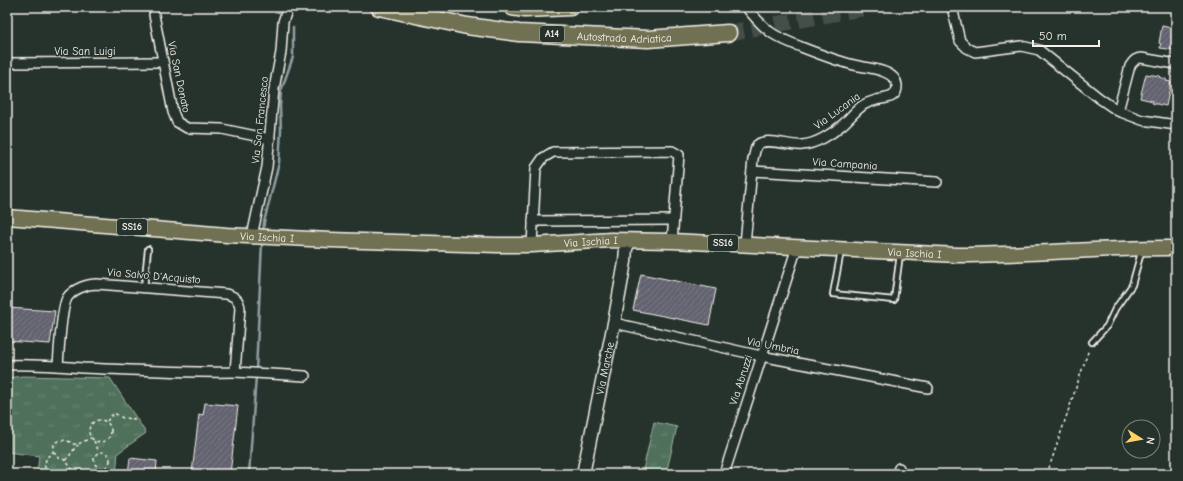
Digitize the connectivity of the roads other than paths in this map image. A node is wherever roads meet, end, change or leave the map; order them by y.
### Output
1 (288, 7) edge
2 (379, 7) edge
3 (512, 7) edge
4 (570, 7) edge
5 (746, 7) edge
6 (952, 7) edge
7 (154, 15) dead end
8 (728, 32) tunnel mouth
9 (163, 62) junction
10 (7, 63) edge
11 (1176, 64) edge
12 (1118, 111) junction
13 (1176, 125) edge
14 (270, 139) junction
15 (752, 171) junction
16 (937, 182) dead end
17 (7, 217) edge
18 (673, 220) junction
19 (533, 221) junction
20 (260, 237) junction
21 (630, 241) junction
22 (672, 241) junction
23 (745, 244) junction
24 (532, 245) junction
25 (797, 247) junction
26 (842, 248) junction
27 (1142, 248) junction
28 (1176, 248) edge
29 (148, 249) dead end
30 (901, 252) junction
31 (144, 288) junction
32 (614, 322) junction
33 (1092, 342) road end
34 (761, 356) junction
35 (7, 365) edge
36 (58, 366) junction
37 (235, 372) junction
38 (305, 376) dead end
39 (928, 388) dead end
40 (583, 474) edge
41 (724, 474) edge

1 - 14 street, Via San Francesco
2 - 8 highway, Autostrada Adriatica / A14
3 - 4 highway
5 - 15 street, Via Lucania
6 - 12 street
7 - 9 street, Via San Donato
9 - 10 street, Via San Luigi
9 - 14 street, Via San Donato
11 - 12 street
12 - 13 street
14 - 20 street, Via San Francesco
15 - 16 street, Via Campania
15 - 23 street, Via Lucania
17 - 20 main road, Via Ischia I / SS16
18 - 19 street
18 - 19 street
18 - 22 street
19 - 24 street
20 - 24 main road, Via Ischia I / SS16
21 - 22 main road, Via Ischia I / SS16
21 - 24 main road, Via Ischia I / SS16
21 - 32 street, Via Marche
22 - 23 main road, Via Ischia I / SS16
23 - 25 main road, Via Ischia I / SS16
25 - 26 main road, Via Ischia I / SS16
25 - 34 street, Via Abruzzi
26 - 30 main road, Via Ischia I / SS16
26 - 30 lane
27 - 28 main road, Via Ischia I / SS16
27 - 30 main road, Via Ischia I / SS16
27 - 33 lane
29 - 31 lane
31 - 36 street, Via Salvo D'Acquisto
31 - 37 street, Via Salvo D'Acquisto
32 - 34 street, Via Umbria
32 - 40 street, Via Marche
34 - 39 street, Via Umbria
34 - 41 street, Via Abruzzi
35 - 36 street
36 - 37 street
37 - 38 street

